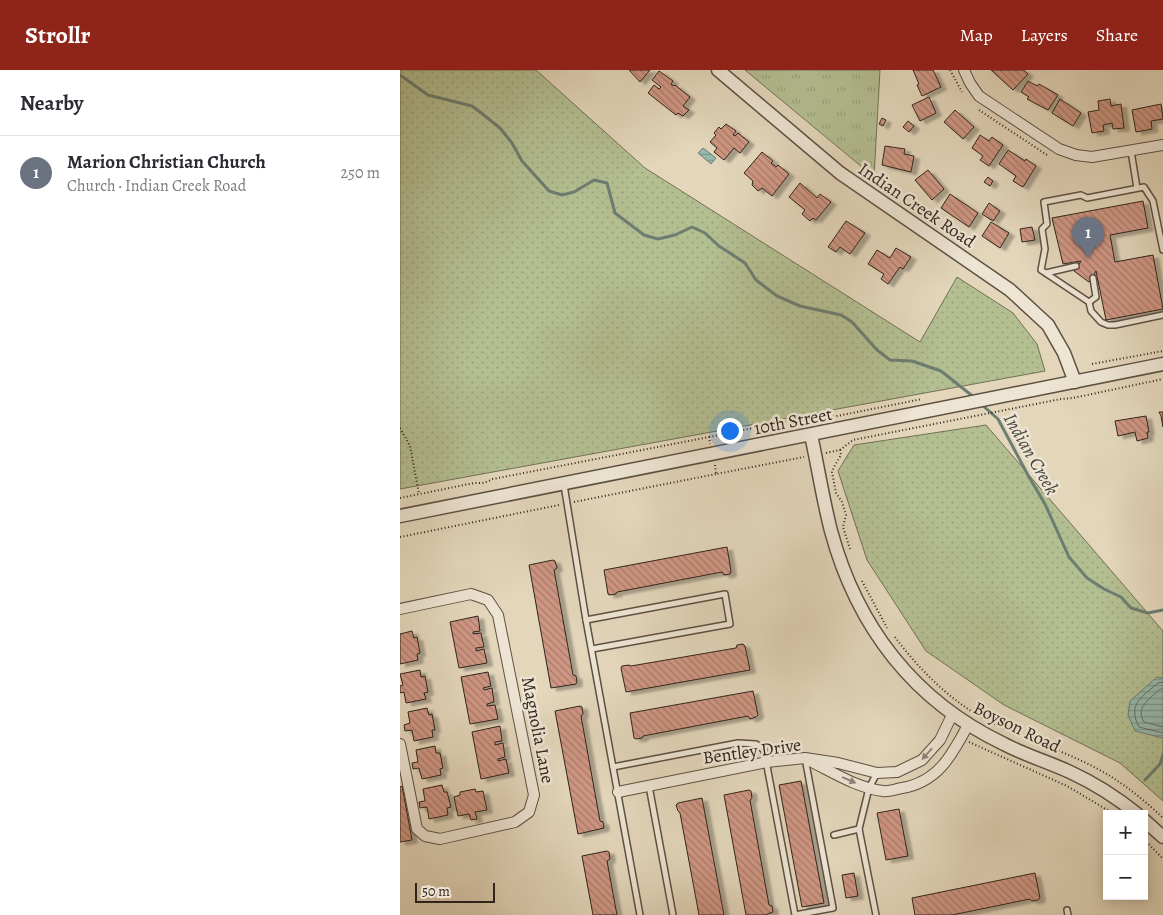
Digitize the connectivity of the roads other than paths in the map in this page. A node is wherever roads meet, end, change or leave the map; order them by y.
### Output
1 (718, 70) edge
2 (964, 70) edge
3 (1163, 145) edge
4 (1131, 151) junction
5 (1137, 188) junction
6 (1163, 250) edge
7 (1076, 266) dead end
8 (1046, 274) junction
9 (1093, 278) dead end
10 (1089, 302) junction
11 (1163, 316) edge
12 (1163, 364) edge
13 (1075, 382) junction
14 (811, 435) junction
15 (564, 484) junction
16 (400, 516) edge
17 (400, 609) edge
18 (586, 620) junction
19 (592, 649) junction
20 (953, 713) junction
21 (968, 725) junction
22 (400, 744) edge
23 (805, 758) junction
24 (766, 762) junction
25 (613, 767) junction
26 (877, 773) junction
27 (649, 786) junction
28 (869, 788) junction
29 (618, 792) junction
30 (1132, 810) edge
31 (1148, 824) edge
32 (859, 829) junction
33 (834, 835) dead end
34 (1163, 837) edge
35 (640, 915) edge
36 (673, 915) edge
37 (876, 915) edge

1 - 13 street, Indian Creek Road
2 - 4 street
3 - 4 street
4 - 5 lane
5 - 6 lane
5 - 8 lane
7 - 8 lane
8 - 10 lane
9 - 10 lane
10 - 11 lane
12 - 13 street, 10th Street
13 - 14 street, 10th Street
14 - 15 street, 10th Street
14 - 20 street, Boyson Road
15 - 16 street, 10th Street
15 - 18 lane
17 - 22 street, Magnolia Lane
18 - 19 lane
18 - 19 lane
19 - 25 lane
20 - 21 street, Boyson Road
20 -> 26 street, Bentley Drive
21 - 28 street
21 - 30 street, Boyson Road
23 - 24 street, Bentley Drive
23 - 24 lane
23 - 26 street, Bentley Drive
23 -> 28 street
24 - 25 lane
24 - 27 street, Bentley Drive
25 - 29 lane
26 - 28 lane
27 - 29 street, Bentley Drive
27 - 36 lane
28 - 32 lane
29 - 35 lane
31 - 34 street
32 - 33 lane
32 - 37 lane

